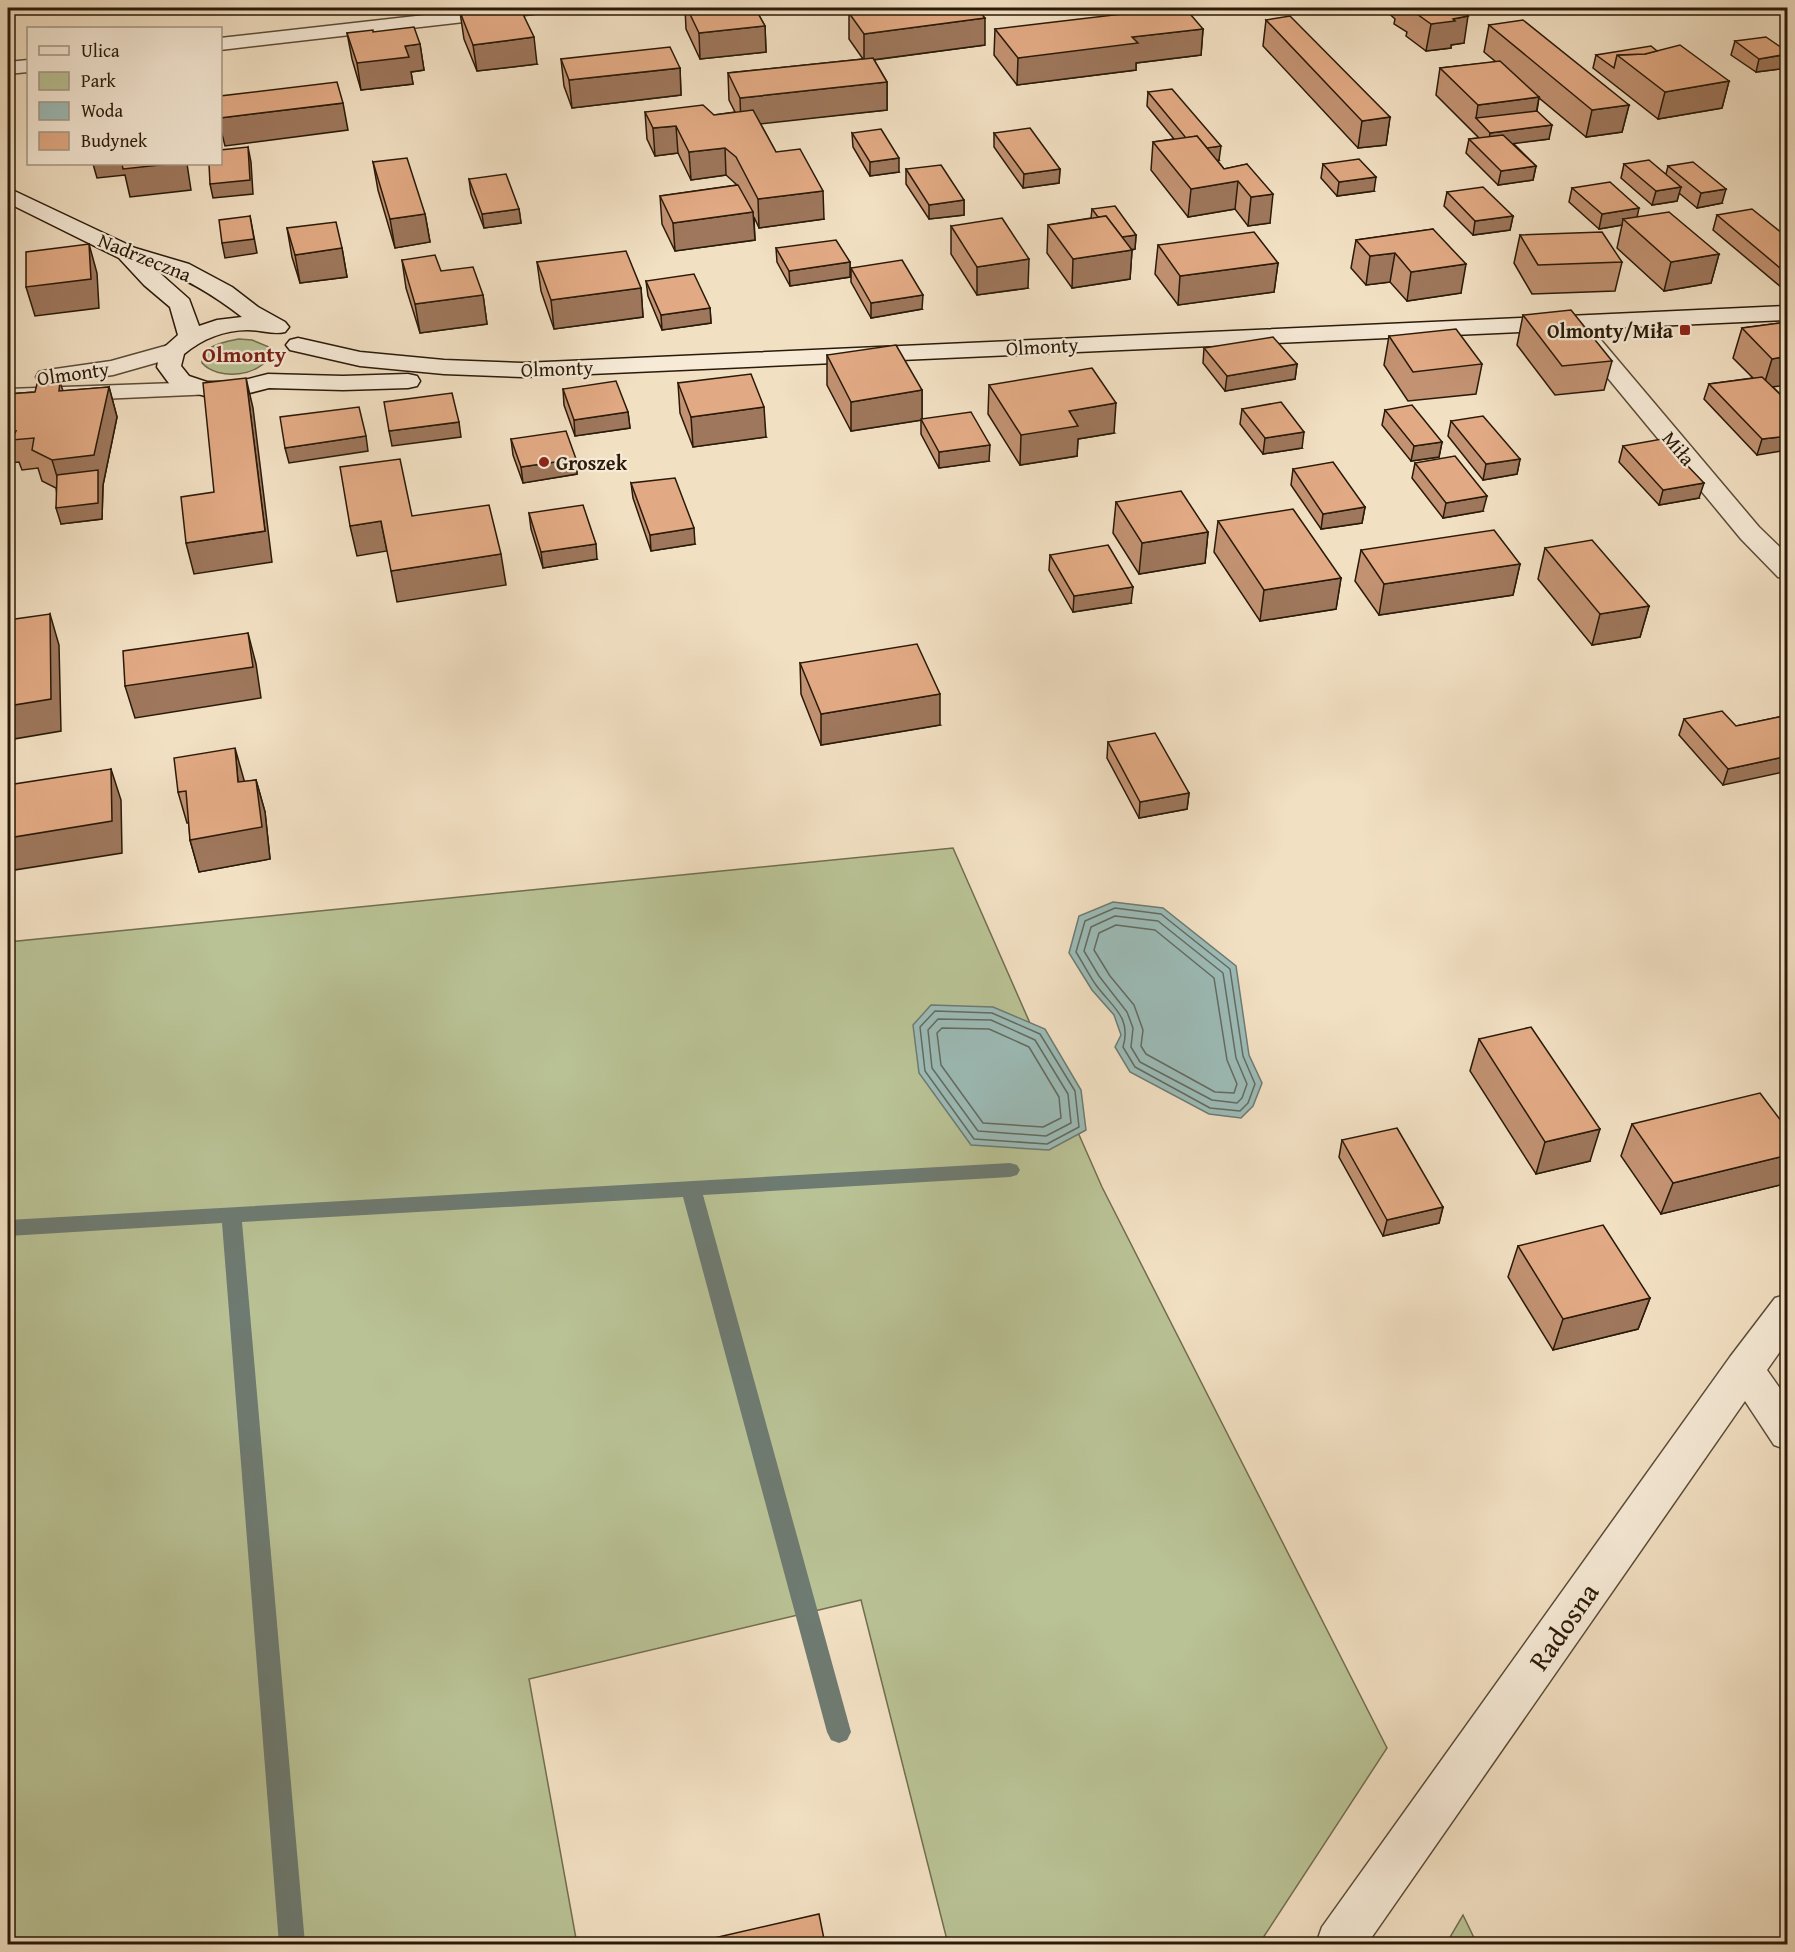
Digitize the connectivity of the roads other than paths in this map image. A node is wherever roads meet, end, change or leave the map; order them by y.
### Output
1 (533, 8) edge
2 (222, 44) edge
3 (27, 66) edge
4 (8, 68) edge
5 (8, 195) edge
6 (127, 253) junction
7 (1788, 313) edge
8 (1573, 321) junction
9 (277, 327) junction
10 (181, 344) junction
11 (298, 345) junction
12 (523, 370) junction
13 (268, 381) junction
14 (8, 383) edge
15 (205, 389) junction
16 (8, 396) edge
17 (1788, 571) edge
18 (1788, 1309) edge
19 (1744, 1368) junction
20 (1788, 1433) edge
21 (1339, 1944) edge

1 - 2 street
3 - 4 street
5 - 6 street, Nadrzeczna
6 - 9 street, Nadrzeczna
6 - 10 street
7 - 8 street, Olmonty
8 - 12 street, Olmonty
8 - 17 street, Miła
9 - 10 street, Olmonty
9 - 11 street, Nadrzeczna
10 - 14 street, Olmonty
10 - 15 street
11 - 12 street, Olmonty
11 - 13 street
12 - 13 street
13 - 15 street
15 - 16 street
18 - 19 street, Radosna
19 - 20 street
19 - 21 street, Radosna

